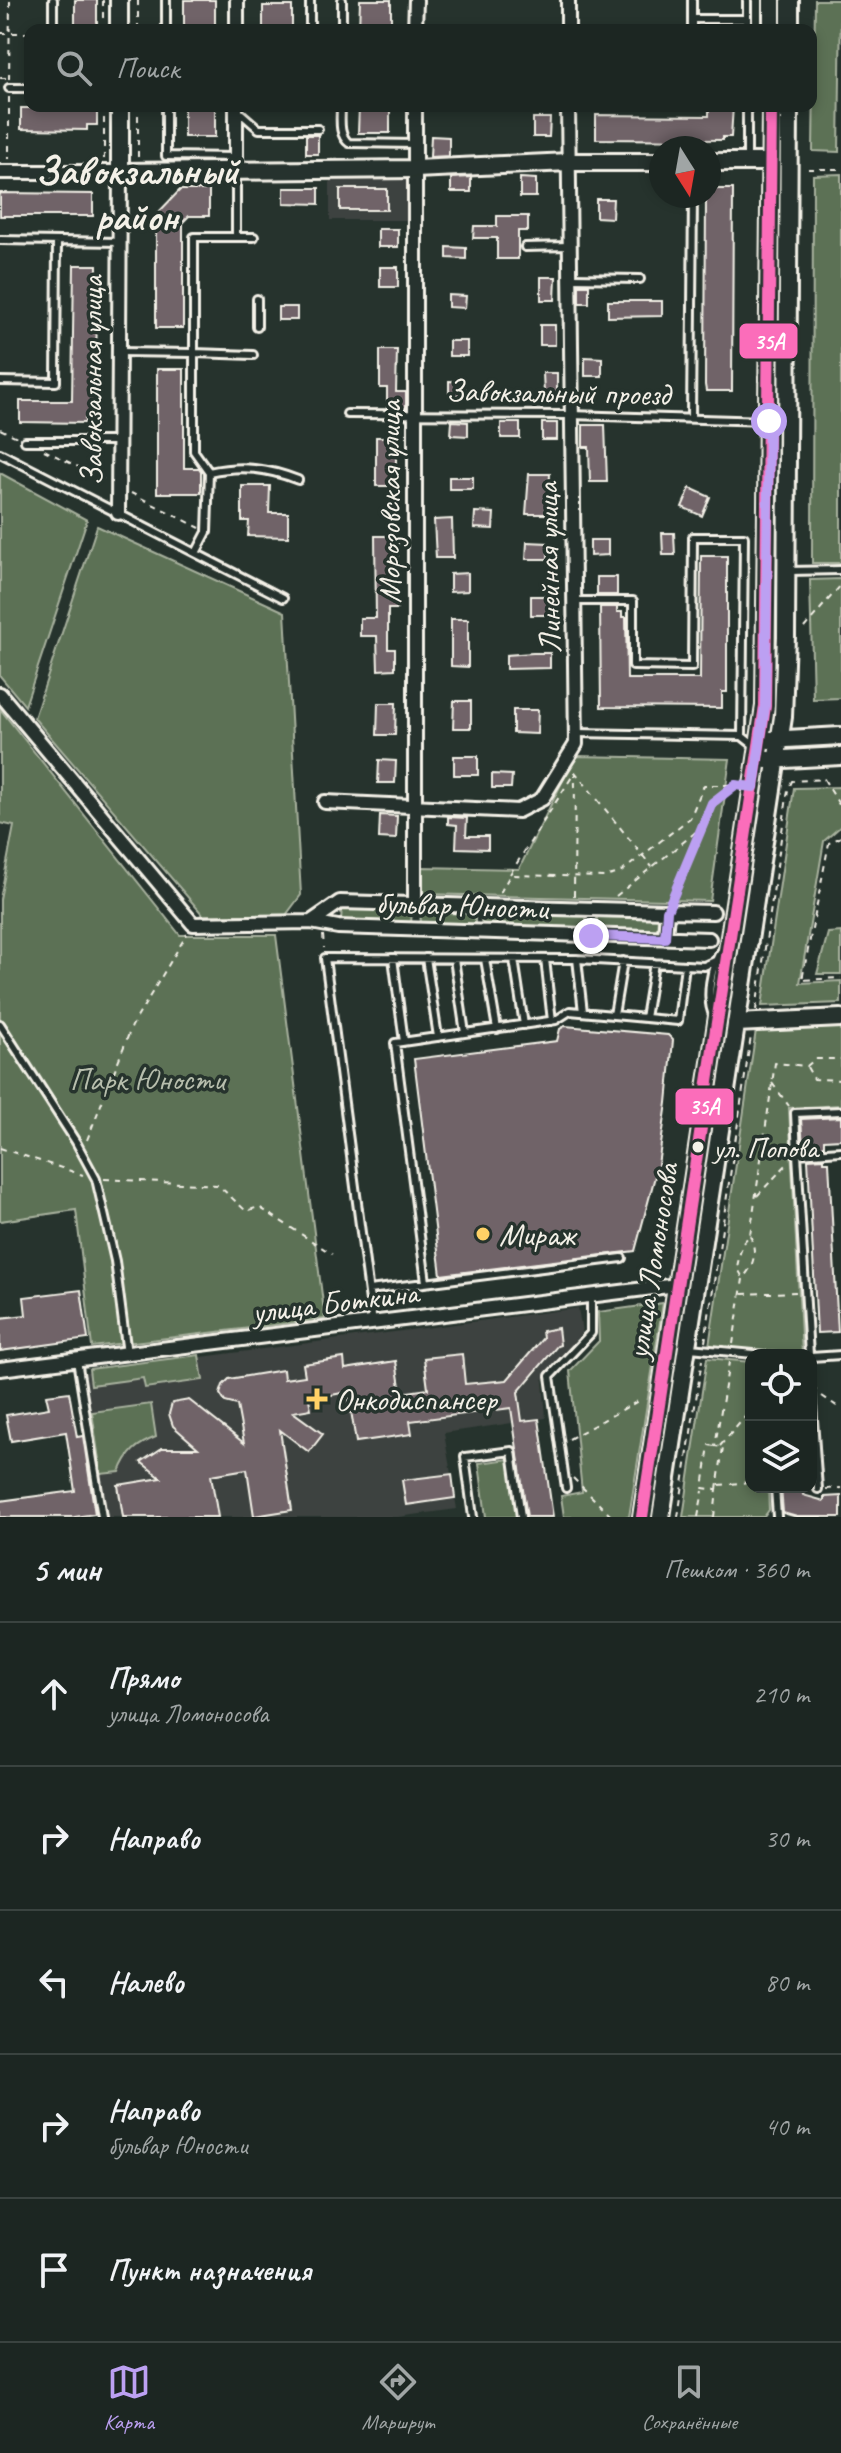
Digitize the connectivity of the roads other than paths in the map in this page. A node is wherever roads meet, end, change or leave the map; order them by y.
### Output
1 (53, 0) edge
2 (119, 0) edge
3 (166, 0) edge
4 (237, 0) edge
5 (310, 0) edge
6 (342, 0) edge
7 (416, 0) edge
8 (568, 0) edge
9 (692, 0) edge
10 (747, 0) edge
11 (772, 0) edge
12 (790, 0) edge
13 (692, 19) junction
14 (747, 19) junction
15 (53, 24) edge
16 (119, 24) edge
17 (166, 24) edge
18 (237, 24) edge
19 (310, 24) edge
20 (342, 24) edge
21 (415, 24) edge
22 (568, 24) edge
23 (692, 24) edge
24 (747, 24) edge
25 (772, 24) edge
26 (790, 24) edge
27 (9, 88) dead end
28 (24, 88) edge
29 (119, 112) edge
30 (166, 112) edge
31 (236, 112) edge
32 (240, 112) edge
33 (341, 112) edge
34 (415, 112) edge
35 (568, 112) edge
36 (747, 112) edge
37 (771, 112) edge
38 (789, 112) edge
39 (318, 129) dead end
40 (415, 144) junction
41 (569, 162) junction
42 (649, 162) edge
43 (721, 162) edge
44 (747, 162) junction
45 (770, 162) junction
46 (236, 164) junction
47 (415, 169) junction
48 (0, 172) edge
49 (112, 172) junction
50 (693, 208) edge
51 (236, 237) junction
52 (254, 237) dead end
53 (0, 240) edge
54 (57, 241) junction
55 (120, 242) junction
56 (570, 246) junction
57 (525, 247) dead end
58 (571, 278) junction
59 (640, 279) dead end
60 (257, 299) dead end
61 (257, 327) dead end
62 (120, 352) junction
63 (194, 353) junction
64 (253, 355) dead end
65 (3, 381) edge
66 (0, 391) edge
67 (347, 414) dead end
68 (415, 414) junction
69 (571, 415) junction
70 (691, 418) junction
71 (769, 421) junction
72 (25, 441) road end
73 (119, 441) junction
74 (0, 453) edge
75 (209, 472) junction
76 (298, 480) dead end
77 (118, 513) junction
78 (768, 513) junction
79 (786, 513) junction
80 (196, 553) junction
81 (841, 570) edge
82 (786, 571) junction
83 (283, 598) dead end
84 (574, 601) junction
85 (0, 694) edge
86 (576, 733) junction
87 (742, 736) junction
88 (841, 736) edge
89 (779, 739) junction
90 (758, 750) junction
91 (841, 756) edge
92 (776, 759) junction
93 (325, 802) dead end
94 (416, 807) junction
95 (415, 897) dead end
96 (667, 911) junction
97 (713, 912) dead end
98 (311, 922) junction
99 (665, 938) junction
100 (709, 939) dead end
101 (728, 943) junction
102 (393, 958) junction
103 (426, 958) junction
104 (454, 959) junction
105 (485, 959) junction
106 (514, 959) junction
107 (545, 959) junction
108 (577, 959) junction
109 (623, 961) junction
110 (715, 961) junction
111 (654, 963) junction
112 (685, 965) junction
113 (583, 1012) junction
114 (614, 1015) junction
115 (645, 1018) junction
116 (841, 1018) edge
117 (552, 1021) junction
118 (717, 1022) junction
119 (736, 1023) junction
120 (0, 1024) edge
121 (524, 1025) junction
122 (497, 1029) junction
123 (465, 1033) junction
124 (438, 1037) junction
125 (404, 1042) junction
126 (841, 1111) edge
127 (841, 1151) edge
128 (797, 1154) junction
129 (622, 1258) dead end
130 (426, 1282) junction
131 (677, 1285) junction
132 (369, 1290) junction
133 (591, 1296) junction
134 (373, 1324) junction
135 (695, 1348) junction
136 (809, 1349) edge
137 (745, 1353) edge
138 (127, 1354) junction
139 (841, 1355) edge
140 (817, 1356) edge
141 (77, 1360) junction
142 (0, 1369) edge
143 (813, 1421) edge
144 (566, 1488) dead end
145 (818, 1489) road end
146 (775, 1493) edge
147 (643, 1510) edge
148 (662, 1511) edge
149 (102, 1517) edge
150 (473, 1517) edge
151 (521, 1517) edge
152 (777, 1517) edge

1 - 15 lane
2 - 16 main road
3 - 17 lane
4 - 18 street
5 - 19 lane
6 - 20 lane
7 - 21 street
8 - 22 street
9 - 13 lane
10 - 14 lane
11 - 25 main road
12 - 26 main road
13 - 14 lane
13 - 23 lane
14 - 24 lane
27 - 28 lane
29 - 49 main road, Завокзальная улица
30 - 46 lane
31 - 46 street
32 - 39 lane
33 - 40 lane
34 - 40 street, Морозовская улица
35 - 41 street, Линейная улица
36 - 44 lane
37 - 45 main road, улица Ломоносова
38 - 79 main road, улица Ломоносова
40 - 47 street, Морозовская улица
41 - 42 main road
41 - 47 main road
41 - 56 street, Линейная улица
43 - 44 main road
44 - 45 main road
45 - 71 main road, улица Ломоносова
46 - 47 main road
46 - 49 main road
46 - 51 lane
47 - 68 street, Морозовская улица
48 - 49 street
49 - 55 street, Завокзальная улица
50 - 70 lane
51 - 52 lane
51 - 63 lane
53 - 54 lane
54 - 55 lane
54 - 65 lane
55 - 62 street, Завокзальная улица
56 - 57 lane
56 - 58 street, Линейная улица
58 - 59 lane
58 - 69 street, Линейная улица
60 - 61 lane
62 - 63 lane
62 - 73 street, Завокзальная улица
63 - 64 lane
63 - 75 lane
65 - 66 lane
67 - 68 lane, Завокзальный проезд
68 - 69 lane, Завокзальный проезд
68 - 94 street, Морозовская улица
69 - 70 lane, Завокзальный проезд
69 - 84 street, Линейная улица
70 - 71 lane, Завокзальный проезд
71 - 78 main road, улица Ломоносова
72 - 73 lane
73 - 77 street, Завокзальная улица
74 - 77 lane
75 - 76 lane
75 - 80 lane
77 - 80 lane
78 - 79 main road
78 - 90 main road, улица Ломоносова
79 - 82 main road, улица Ломоносова
80 - 83 lane
81 - 82 lane
82 - 89 main road, улица Ломоносова
84 - 86 street, Линейная улица
84 - 87 lane
85 - 98 street, бульвар Юности
86 - 87 lane
86 - 94 street, Линейная улица
87 - 90 lane
88 - 89 main road
89 - 90 main road
89 - 92 main road, улица Ломоносова
90 - 92 main road
90 - 101 main road, улица Ломоносова
91 - 92 main road
92 - 119 main road, улица Ломоносова
93 - 94 street, Линейная улица
94 - 95 street, Морозовская улица
96 - 97 street
96 - 98 street
96 - 99 street
98 - 99 street, бульвар Юности
99 - 100 street, бульвар Юности
101 - 110 lane
101 - 118 main road, улица Ломоносова
102 - 103 lane
102 - 125 lane
102 - 132 lane
103 - 104 lane
103 - 124 lane
104 - 105 lane
104 - 123 lane
105 - 106 lane
105 - 122 lane
106 - 107 lane
106 - 121 lane
107 - 108 lane
107 - 117 lane
108 - 109 lane
108 - 113 lane
109 - 111 lane
109 - 114 lane
110 - 112 lane
110 - 118 lane
111 - 112 lane
111 - 115 lane
112 - 115 lane
113 - 114 lane
113 - 117 lane
114 - 115 lane
116 - 119 main road
117 - 121 lane
118 - 131 main road, улица Ломоносова
119 - 135 main road, улица Ломоносова
120 - 138 lane
121 - 122 lane
122 - 123 lane
123 - 124 lane
124 - 125 lane
125 - 130 lane
126 - 128 lane
127 - 128 lane
128 - 136 lane
129 - 130 lane
130 - 132 lane
131 - 133 street, улица Боткина
131 - 147 main road, улица Ломоносова
132 - 134 lane
133 - 134 street, улица Боткина
133 - 144 lane
134 - 138 street, улица Боткина
135 - 137 lane
135 - 148 main road, улица Ломоносова
138 - 141 street, улица Боткина
139 - 140 lane
141 - 142 street, улица Боткина
141 - 149 lane
143 - 145 lane
146 - 152 lane
147 - 148 main road
150 - 151 lane

